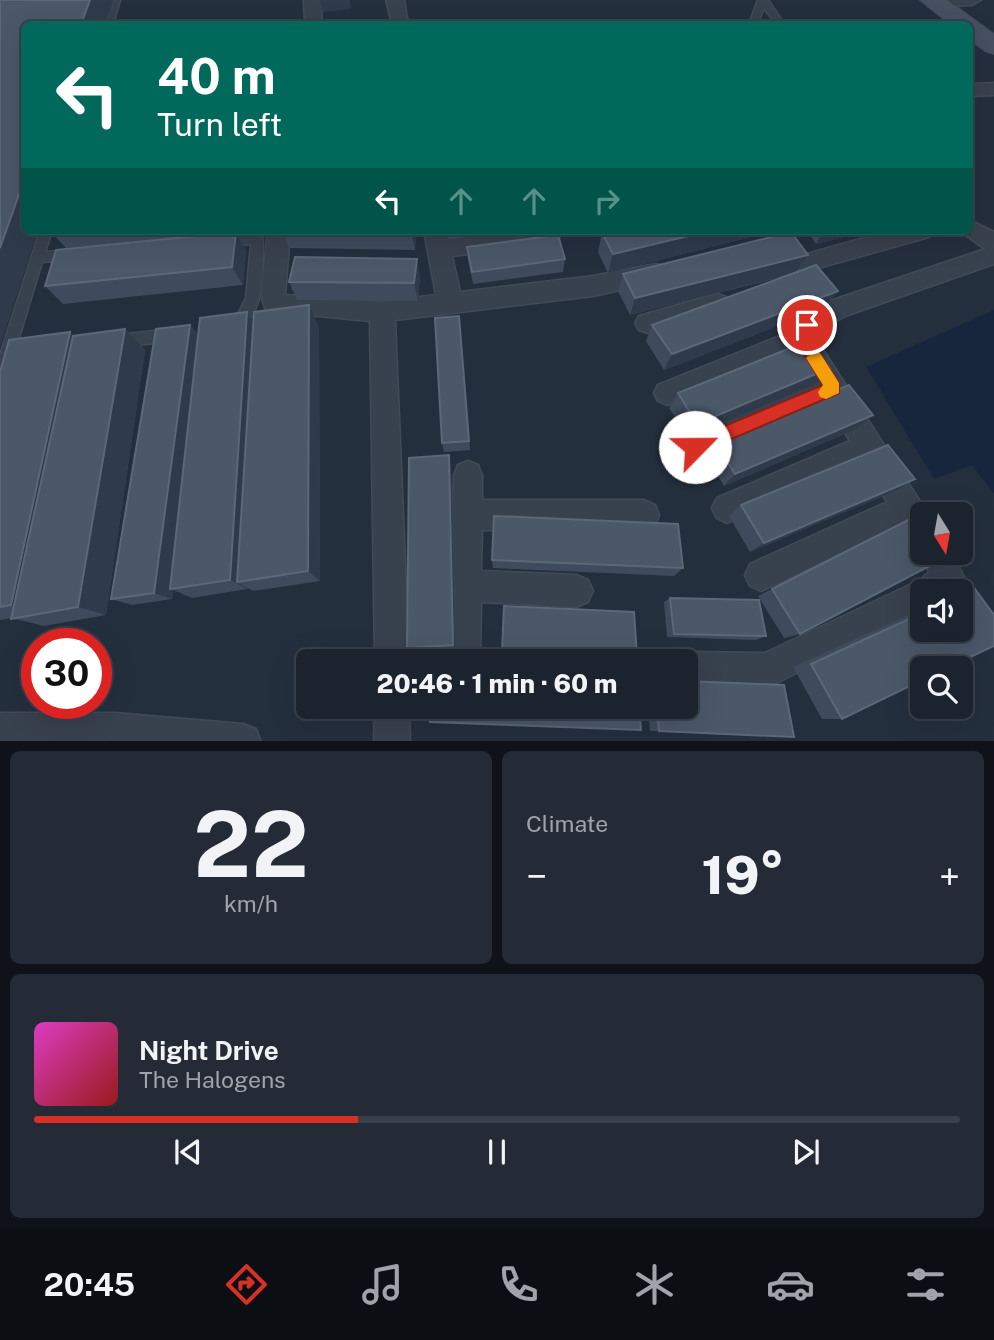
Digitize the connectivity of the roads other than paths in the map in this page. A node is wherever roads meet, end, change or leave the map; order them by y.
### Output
1 (116, 0) edge
2 (313, 0) edge
3 (395, 0) edge
4 (763, 0) edge
5 (972, 0) edge
6 (933, 1) edge
7 (109, 21) edge
8 (313, 21) edge
9 (400, 21) edge
10 (754, 21) edge
11 (778, 21) edge
12 (960, 21) edge
13 (973, 30) edge
14 (994, 46) edge
15 (994, 89) edge
16 (973, 90) edge
17 (973, 230) edge
18 (45, 235) edge
19 (259, 235) edge
20 (264, 235) edge
21 (264, 235) edge
22 (905, 235) edge
23 (549, 236) edge
24 (216, 243) edge
25 (994, 243) edge
26 (438, 247) edge
27 (92, 254) edge
28 (994, 255) edge
29 (37, 258) junction
30 (802, 261) junction
31 (414, 262) edge
32 (672, 269) edge
33 (788, 284) edge
34 (737, 298) edge
35 (450, 303) junction
36 (836, 309) junction
37 (382, 312) junction
38 (648, 323) dead end
39 (224, 329) edge
40 (182, 334) edge
41 (802, 338) junction
42 (105, 342) edge
43 (14, 361) edge
44 (834, 388) junction
45 (667, 393) dead end
46 (870, 446) junction
47 (695, 447) dead end
48 (468, 475) dead end
49 (727, 508) dead end
50 (910, 512) edge
51 (468, 515) junction
52 (644, 515) dead end
53 (910, 522) edge
54 (761, 575) dead end
55 (466, 586) junction
56 (578, 591) dead end
57 (910, 601) edge
58 (392, 649) edge
59 (464, 649) edge
60 (698, 669) edge
61 (392, 719) edge
62 (0, 731) edge
63 (113, 736) edge
64 (243, 741) edge
65 (393, 741) edge

1 - 7 lane
2 - 8 street
3 - 9 street
4 - 10 lane
4 - 11 lane
5 - 6 street
6 - 12 street
13 - 14 street
15 - 16 street
17 - 25 street
18 - 29 lane
19 - 24 lane
20 - 37 street
21 - 39 lane
22 - 30 street
23 - 26 street
26 - 31 street
26 - 35 street
27 - 29 lane
28 - 36 street
29 - 43 lane
30 - 33 street
30 - 36 street
32 - 35 street
34 - 38 street
35 - 37 street
36 - 41 street
37 - 58 street
40 - 42 lane
41 - 44 street
41 - 45 street
44 - 46 street
44 - 47 street
46 - 49 street
46 - 50 street
48 - 51 street
51 - 52 street
51 - 55 street
53 - 54 street
55 - 56 street
55 - 59 street
57 - 60 street
61 - 65 street
62 - 63 street
63 - 64 street

